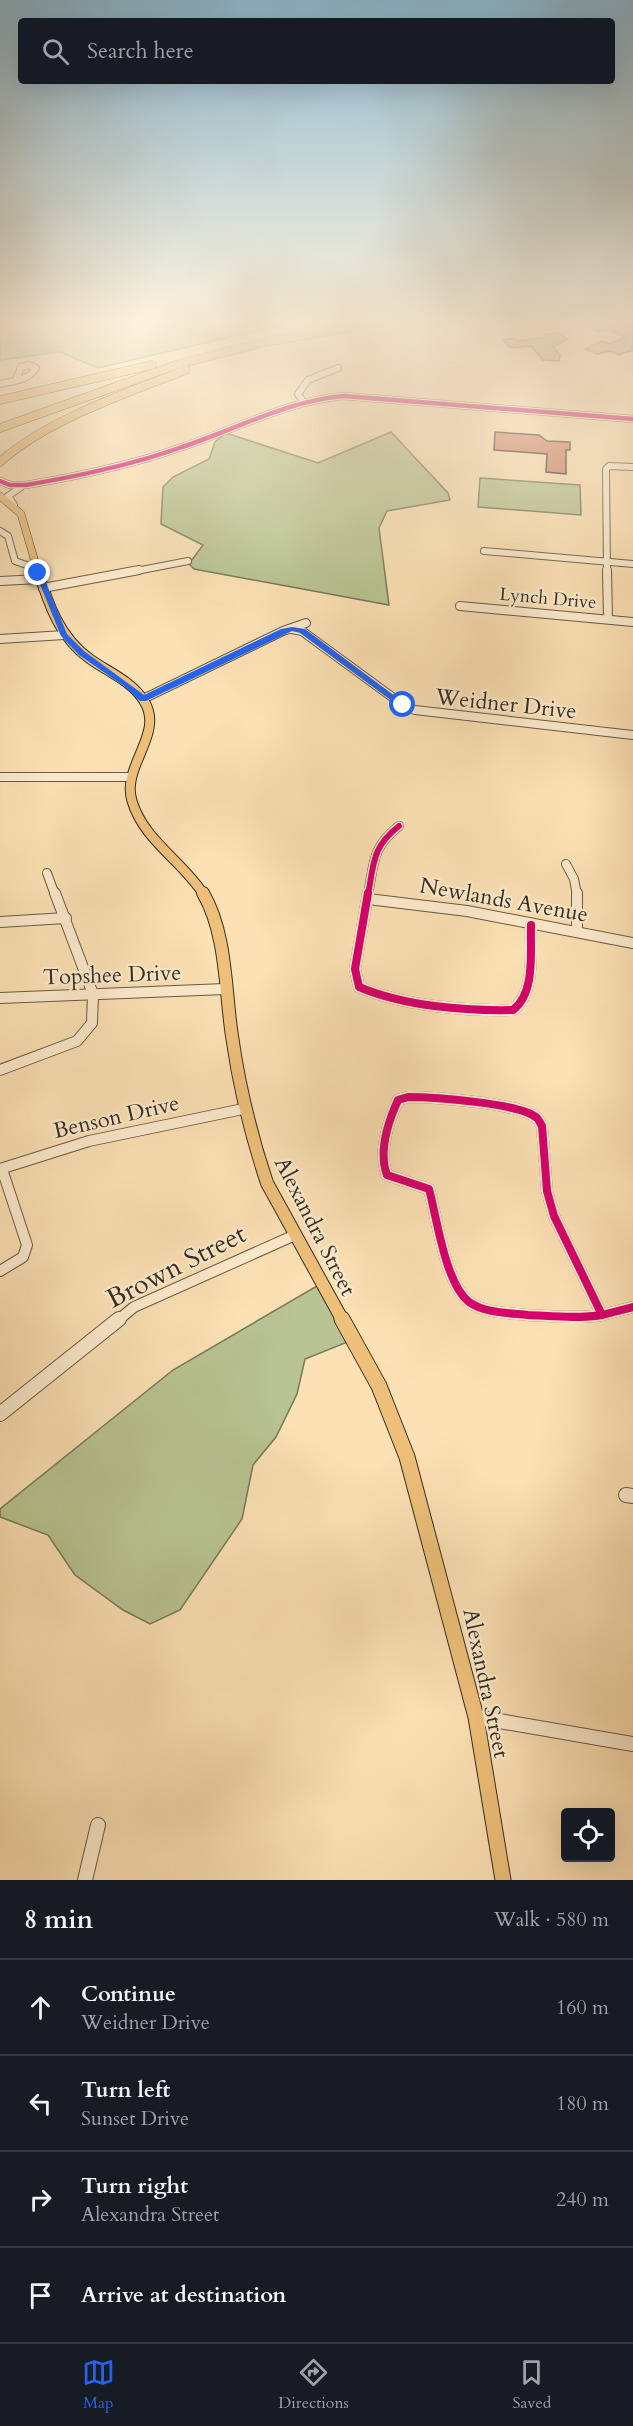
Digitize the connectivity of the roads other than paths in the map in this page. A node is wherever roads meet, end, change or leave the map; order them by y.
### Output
1 (24, 413) edge
2 (43, 413) edge
3 (91, 413) edge
4 (269, 413) edge
5 (554, 413) edge
6 (633, 419) edge
7 (0, 421) edge
8 (0, 428) edge
9 (0, 462) edge
10 (633, 467) edge
11 (0, 481) edge
12 (31, 484) junction
13 (23, 487) junction
14 (0, 490) edge
15 (0, 498) edge
16 (14, 505) junction
17 (0, 531) edge
18 (484, 551) dead end
19 (188, 561) dead end
20 (608, 561) junction
21 (633, 564) edge
22 (38, 569) junction
23 (0, 581) edge
24 (42, 584) junction
25 (460, 606) dead end
26 (608, 619) junction
27 (633, 622) edge
28 (306, 623) dead end
29 (292, 629) junction
30 (64, 635) junction
31 (0, 639) edge
32 (143, 699) junction
33 (633, 735) edge
34 (0, 777) edge
35 (131, 777) junction
36 (399, 826) dead end
37 (566, 864) dead end
38 (47, 873) dead end
39 (368, 899) junction
40 (66, 918) junction
41 (0, 922) edge
42 (531, 925) junction
43 (577, 931) junction
44 (633, 943) edge
45 (225, 989) junction
46 (93, 994) junction
47 (0, 998) edge
48 (0, 1070) edge
49 (243, 1109) junction
50 (1, 1169) edge
51 (295, 1235) junction
52 (0, 1271) edge
53 (633, 1307) edge
54 (602, 1315) junction
55 (0, 1414) edge
56 (476, 1717) junction
57 (633, 1744) edge
58 (98, 1825) dead end
59 (85, 1880) edge
60 (503, 1880) edge

1 - 7 highway
2 - 8 highway
3 - 9 highway
4 - 12 street
5 - 6 street
10 - 20 street
11 - 12 street
12 - 13 street
13 - 14 street
13 - 16 street
15 - 16 main road
16 - 22 main road
17 - 22 street
18 - 20 street
19 - 24 street
20 - 21 street
20 - 26 street
22 - 24 main road
23 - 24 street
24 - 30 main road
25 - 26 street, Lynch Drive
26 - 27 street, Lynch Drive
28 - 29 street
29 - 32 street
29 - 33 street, Weidner Drive
30 - 31 street
30 - 32 main road
32 - 35 main road, Alexandra Street
34 - 35 street
35 - 45 main road, Alexandra Street
36 - 39 street
37 - 43 street
38 - 40 street
39 - 42 street, Newlands Avenue
39 - 42 street
40 - 41 street
40 - 46 street
42 - 43 street, Newlands Avenue
43 - 44 street, Newlands Avenue
45 - 46 street, Topshee Drive
45 - 49 main road, Alexandra Street
46 - 47 street, Topshee Drive
46 - 48 street
49 - 50 street, Benson Drive
49 - 51 main road, Alexandra Street
50 - 52 street
51 - 55 street, Brown Street
51 - 56 main road, Alexandra Street
53 - 54 street
54 - 54 street
56 - 57 street
56 - 60 main road, Alexandra Street
58 - 59 street

